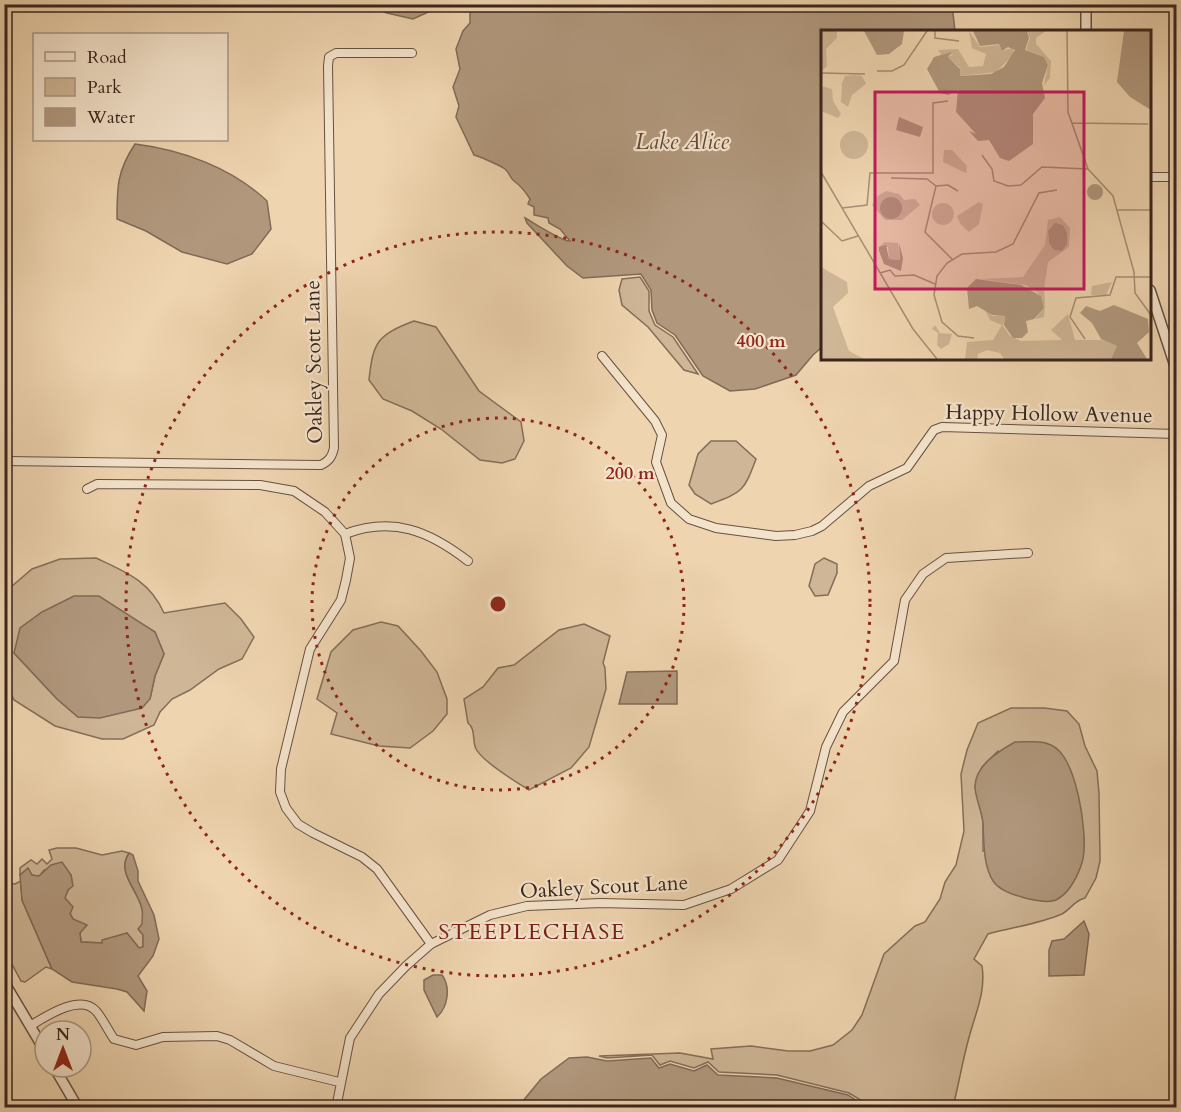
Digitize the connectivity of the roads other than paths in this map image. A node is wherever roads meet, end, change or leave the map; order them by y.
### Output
1 (1086, 4) edge
2 (1086, 30) edge
3 (412, 53) dead end
4 (1151, 177) edge
5 (1176, 177) edge
6 (1151, 296) edge
7 (603, 356) dead end
8 (1176, 369) edge
9 (1176, 434) edge
10 (4, 461) edge
11 (87, 489) dead end
12 (345, 534) junction
13 (1028, 553) dead end
14 (468, 561) dead end
15 (431, 944) junction
16 (4, 982) edge
17 (30, 1026) junction
18 (33, 1031) edge
19 (61, 1079) edge
20 (339, 1082) junction
21 (78, 1107) edge
22 (336, 1107) edge

1 - 2 street
3 - 10 street, Oakley Scott Lane
4 - 5 street
6 - 8 street
7 - 9 street, Happy Hollow Avenue
11 - 12 street
12 - 14 street
12 - 15 street
13 - 15 street, Oakley Scout Lane
15 - 20 street, Oakley Scout Lane
16 - 17 street
17 - 18 street
17 - 20 street
19 - 21 street
20 - 22 street, Oakley Scout Lane

